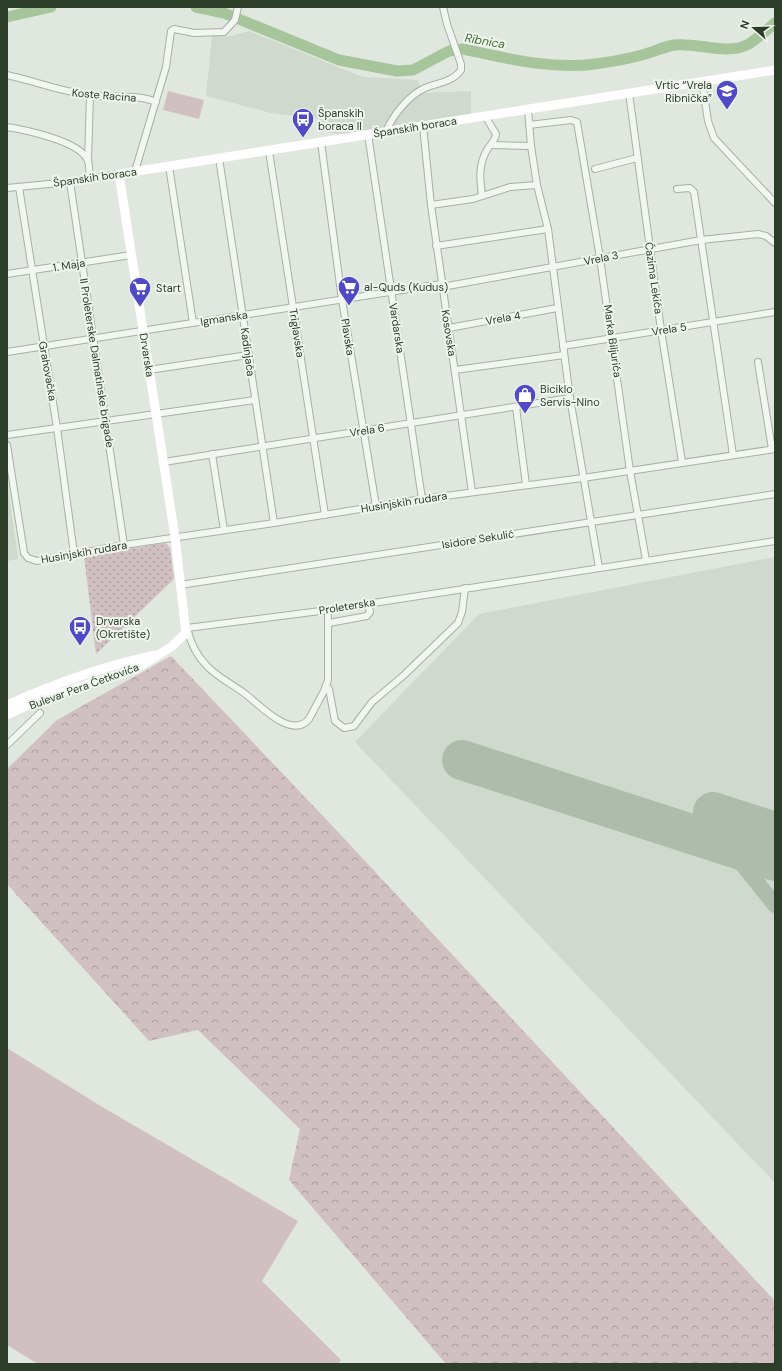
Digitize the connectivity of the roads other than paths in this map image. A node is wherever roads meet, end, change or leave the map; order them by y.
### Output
1 (443, 7) edge
2 (238, 9) edge
3 (775, 70) edge
4 (7, 75) edge
5 (702, 81) junction
6 (628, 93) junction
7 (90, 96) junction
8 (156, 102) junction
9 (528, 109) junction
10 (485, 116) junction
11 (529, 124) junction
12 (423, 126) junction
13 (7, 127) edge
14 (386, 132) junction
15 (368, 134) junction
16 (320, 142) junction
17 (491, 145) junction
18 (531, 146) junction
19 (269, 151) junction
20 (219, 158) junction
21 (637, 158) junction
22 (88, 160) junction
23 (169, 166) junction
24 (595, 169) dead end
25 (135, 171) junction
26 (119, 174) junction
27 (90, 178) junction
28 (70, 182) junction
29 (537, 185) junction
30 (19, 187) junction
31 (7, 188) edge
32 (677, 190) dead end
33 (482, 196) junction
34 (775, 203) edge
35 (431, 205) junction
36 (548, 229) junction
37 (701, 240) junction
38 (775, 243) edge
39 (436, 246) junction
40 (650, 249) junction
41 (131, 255) junction
42 (600, 258) junction
43 (81, 263) junction
44 (552, 268) junction
45 (32, 270) junction
46 (7, 274) edge
47 (442, 286) junction
48 (391, 293) junction
49 (342, 300) junction
50 (293, 307) junction
51 (557, 308) junction
52 (775, 312) edge
53 (242, 315) junction
54 (714, 322) junction
55 (193, 323) junction
56 (449, 328) junction
57 (661, 330) junction
58 (144, 331) junction
59 (613, 338) junction
60 (93, 339) junction
61 (43, 346) junction
62 (563, 346) junction
63 (7, 352) edge
64 (248, 355) junction
65 (564, 355) junction
66 (758, 362) dead end
67 (149, 370) junction
68 (455, 370) junction
69 (570, 398) junction
70 (255, 400) junction
71 (516, 407) junction
72 (156, 415) junction
73 (462, 415) junction
74 (106, 422) junction
75 (412, 423) junction
76 (57, 428) junction
77 (363, 430) junction
78 (7, 435) edge
79 (313, 438) junction
80 (7, 445) edge
81 (262, 446) junction
82 (773, 449) edge
83 (212, 454) junction
84 (733, 455) junction
85 (164, 462) junction
86 (682, 462) junction
87 (630, 471) junction
88 (583, 478) junction
89 (526, 485) junction
90 (472, 492) junction
91 (775, 494) edge
92 (422, 499) junction
93 (376, 506) junction
94 (325, 515) junction
95 (638, 515) junction
96 (591, 522) junction
97 (274, 523) junction
98 (224, 530) junction
99 (175, 537) junction
100 (775, 541) edge
101 (124, 544) junction
102 (74, 554) junction
103 (646, 560) junction
104 (599, 568) junction
105 (180, 585) junction
106 (465, 588) junction
107 (368, 603) junction
108 (328, 610) junction
109 (329, 623) junction
110 (187, 628) junction
111 (160, 654) junction
112 (326, 686) junction
113 (7, 705) edge
114 (40, 714) dead end
115 (7, 715) edge
116 (7, 745) edge

1 - 14 street
2 - 8 street
3 - 5 main road, Španskih boraca
4 - 7 street, Koste Racina
5 - 6 main road, Španskih boraca
5 - 34 street
6 - 9 main road, Španskih boraca
6 - 21 street, Ćazima Lekića
7 - 8 street, Koste Racina
7 - 22 street
8 - 25 street
9 - 10 main road, Španskih boraca
9 - 11 street
10 - 12 main road, Španskih boraca
10 - 17 street
11 - 18 street
11 - 42 street, Marka Biljurića
12 - 14 main road, Španskih boraca
12 - 35 street, Kosovska
13 - 22 street
14 - 15 main road, Španskih boraca
15 - 16 main road, Španskih boraca
15 - 48 street, Vardarska
16 - 19 main road, Španskih boraca
16 - 49 street, Plavska
17 - 18 street
17 - 33 street
18 - 29 street
19 - 20 main road, Španskih boraca
19 - 50 street, Triglavska
20 - 23 main road, Španskih boraca
20 - 53 street, Kadinjača
21 - 24 street
21 - 40 street, Ćazima Lekića
22 - 27 street
23 - 25 main road, Španskih boraca
23 - 55 street
25 - 26 main road, Španskih boraca
26 - 27 street, Španskih boraca
26 - 41 main road, Drvarska
27 - 28 street, Španskih boraca
28 - 30 street, Španskih boraca
28 - 43 street, II Proleterske Dalmatinske brigade
29 - 33 street
29 - 36 street
30 - 31 street, Španskih boraca
30 - 45 street, Grahovačka
32 - 37 street
33 - 35 street
35 - 39 street, Kosovska
36 - 39 street
36 - 44 street
37 - 38 street, Vrela 3
37 - 40 street, Vrela 3
37 - 54 street
39 - 47 street, Kosovska
40 - 42 street, Vrela 3
40 - 57 street, Ćazima Lekića
41 - 43 street, 1. Maja
41 - 58 main road, Drvarska
42 - 44 street, Vrela 3
42 - 59 street, Marka Biljurića
43 - 45 street, 1. Maja
43 - 60 street, II Proleterske Dalmatinske brigade
44 - 47 street, Vrela 3
44 - 51 street
45 - 46 street, 1. Maja
45 - 61 street, Grahovačka
47 - 48 street, Igmanska
47 - 56 street, Kosovska
48 - 49 street, Igmanska
48 - 75 street, Vardarska
49 - 50 street, Igmanska
49 - 77 street, Plavska
50 - 53 street, Igmanska
50 - 79 street, Triglavska
51 - 56 street, Vrela 4
51 - 62 street
52 - 54 street, Vrela 5
53 - 55 street, Igmanska
53 - 64 street, Kadinjača
54 - 57 street, Vrela 5
54 - 84 street
55 - 58 street, Igmanska
56 - 68 street, Kosovska
57 - 59 street, Vrela 5
57 - 86 street, Ćazima Lekića
58 - 60 street, Igmanska
58 - 67 main road, Drvarska
59 - 62 street, Vrela 5
59 - 87 street, Marka Biljurića
60 - 61 street, Igmanska
60 - 74 street, II Proleterske Dalmatinske brigade
61 - 63 street, Igmanska
61 - 76 street, Grahovačka
62 - 65 street
64 - 67 street
64 - 70 street, Kadinjača
65 - 68 street
65 - 69 street
66 - 82 street
67 - 72 main road, Drvarska
68 - 73 street, Kosovska
69 - 71 street, Vrela 6
69 - 88 street
70 - 72 street
70 - 81 street, Kadinjača
71 - 73 street, Vrela 6
71 - 89 street
72 - 74 street
72 - 85 main road, Drvarska
73 - 75 street, Vrela 6
73 - 90 street, Kosovska
74 - 76 street
74 - 101 street, II Proleterske Dalmatinske brigade
75 - 77 street, Vrela 6
75 - 92 street, Vardarska
76 - 78 street
76 - 102 street, Grahovačka
77 - 79 street, Vrela 6
77 - 93 street, Plavska
79 - 81 street, Vrela 6
79 - 94 street, Triglavska
80 - 102 street, Husinjskih rudara
81 - 83 street, Vrela 6
81 - 97 street, Kadinjača
82 - 84 street, Husinjskih rudara
83 - 85 street, Vrela 6
83 - 98 street
84 - 86 street, Husinjskih rudara
85 - 99 main road, Drvarska
86 - 87 street, Husinjskih rudara
87 - 88 street, Husinjskih rudara
87 - 95 street, Marka Biljurića
88 - 89 street, Husinjskih rudara
88 - 96 street
89 - 90 street, Husinjskih rudara
90 - 92 street, Husinjskih rudara
91 - 95 street, Isidore Sekulić
92 - 93 street, Husinjskih rudara
93 - 94 street, Husinjskih rudara
94 - 97 street, Husinjskih rudara
95 - 96 street, Isidore Sekulić
95 - 103 street, Marka Biljurića
96 - 104 street
96 - 105 street, Isidore Sekulić
97 - 98 street, Husinjskih rudara
98 - 99 street, Husinjskih rudara
99 - 101 street, Husinjskih rudara
99 - 105 main road
100 - 103 street, Proleterska
101 - 102 street, Husinjskih rudara
103 - 104 street, Proleterska
104 - 106 street, Proleterska
105 - 110 main road
106 - 107 street, Proleterska
106 - 112 street
107 - 108 street, Proleterska
107 - 109 street
108 - 109 street
108 - 110 street, Proleterska
109 - 112 street
110 - 111 main road, Bulevar Pera Ćetkovića
110 - 112 street
111 - 113 main road, Bulevar Pera Ćetkovića
111 - 115 main road, Bulevar Pera Ćetkovića
114 - 116 street

